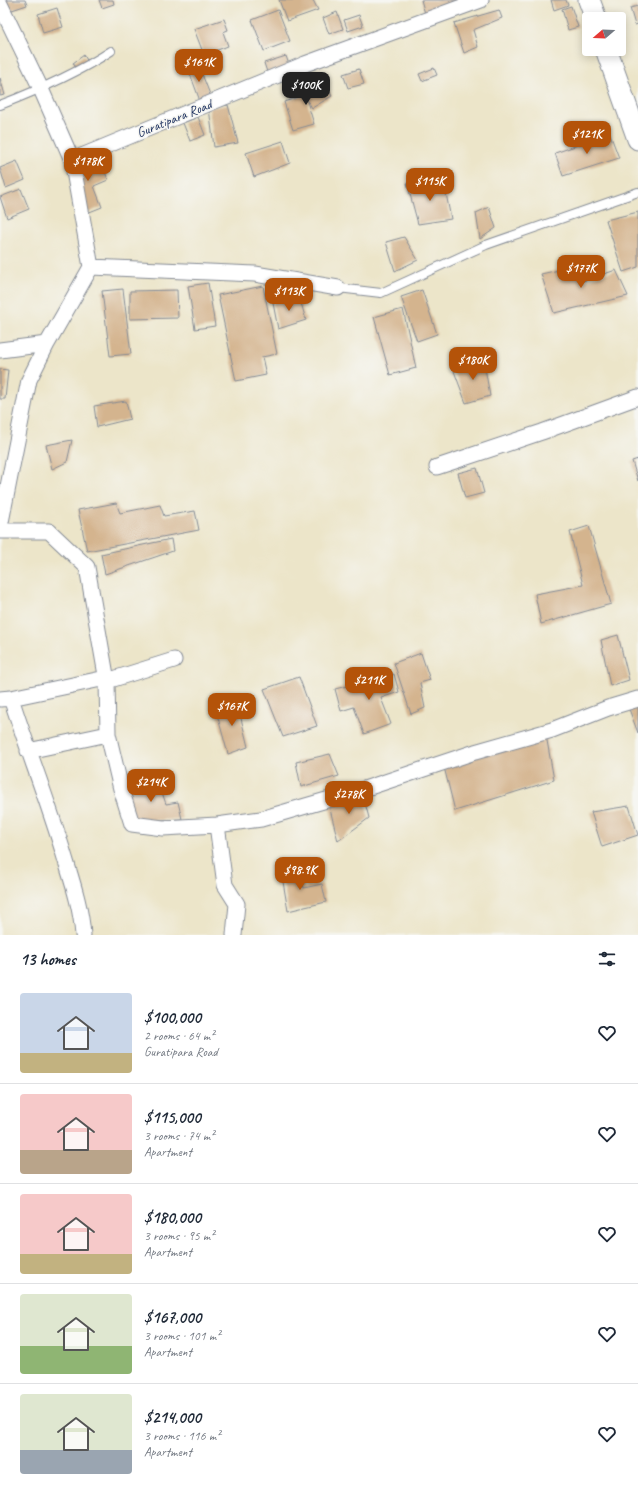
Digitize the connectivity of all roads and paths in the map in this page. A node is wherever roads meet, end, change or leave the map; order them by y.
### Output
1 (481, 0) edge
2 (589, 0) edge
3 (0, 4) edge
4 (593, 12) edge
5 (111, 51) dead end
6 (608, 56) edge
7 (42, 89) junction
8 (0, 105) edge
9 (638, 139) edge
10 (72, 160) junction
11 (638, 192) edge
12 (91, 267) junction
13 (338, 288) joint
14 (47, 344) junction
15 (0, 350) edge
16 (638, 397) edge
17 (437, 467) dead end
18 (0, 527) edge
19 (0, 531) edge
20 (174, 660) dead end
21 (106, 680) junction
22 (6, 698) edge
23 (638, 699) edge
24 (108, 734) junction
25 (28, 751) junction
26 (217, 825) junction
27 (83, 935) edge
28 (234, 935) edge

1 - 10 street, Guratipara Road
2 - 4 street
3 - 7 street
5 - 7 lane
6 - 9 street
7 - 8 lane
7 - 10 street
10 - 12 street
11 - 13 lane
12 - 13 street
12 - 14 street
14 - 15 street
14 - 18 street
16 - 17 street
19 - 21 street
20 - 21 street
21 - 22 street
21 - 24 street
22 - 25 street
23 - 26 street
24 - 25 street
24 - 26 street
25 - 27 street
26 - 28 street

